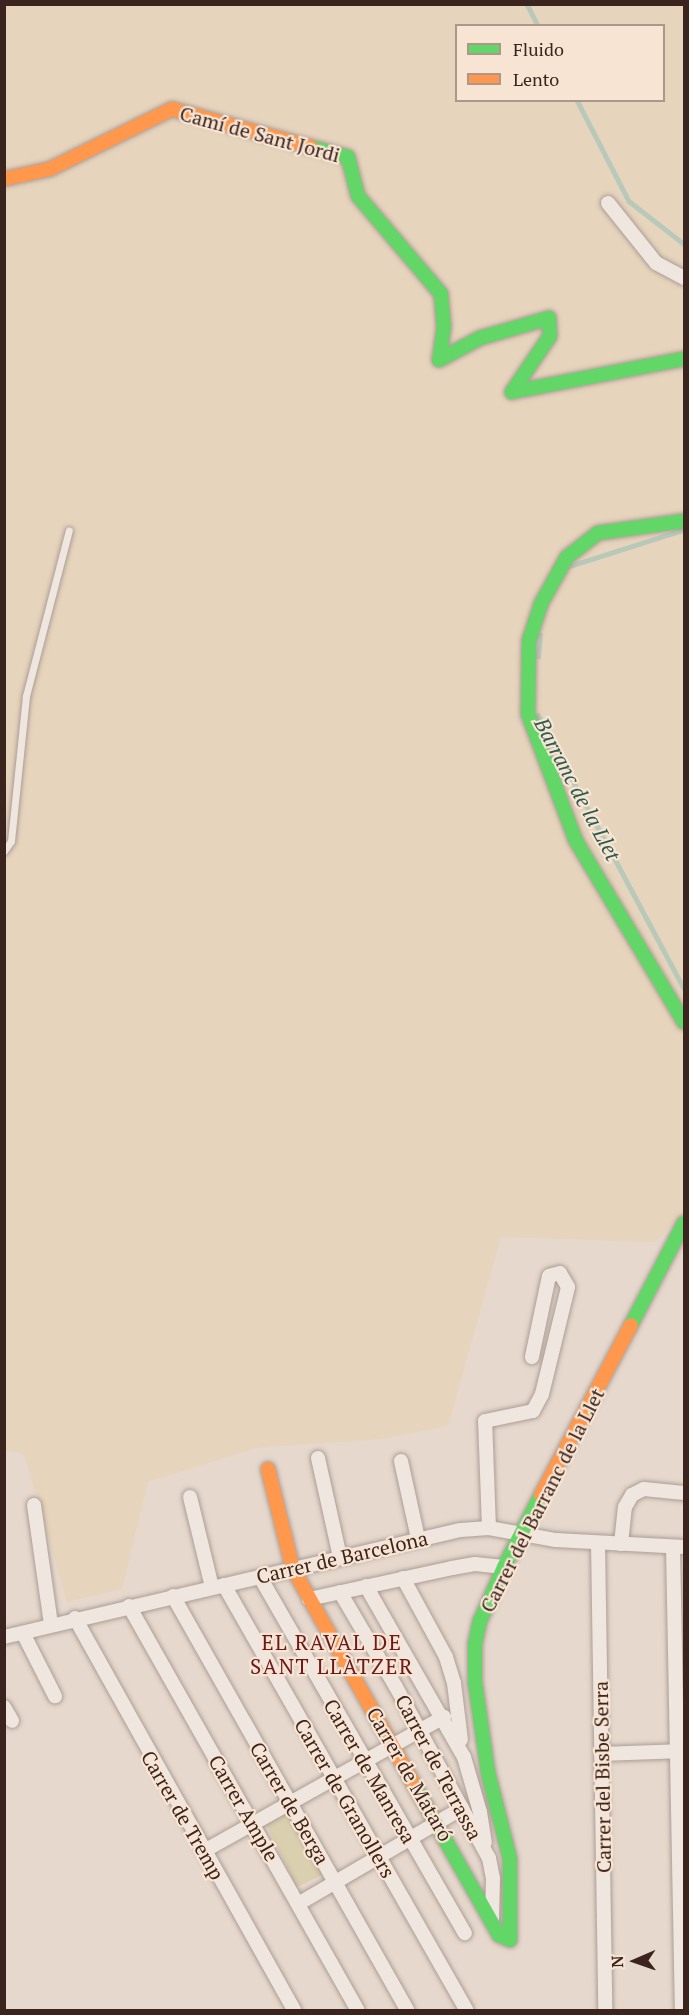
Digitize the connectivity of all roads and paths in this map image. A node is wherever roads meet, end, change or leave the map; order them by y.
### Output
1 (4, 179) edge
2 (608, 202) dead end
3 (684, 278) edge
4 (684, 359) edge
5 (684, 521) edge
6 (69, 530) dead end
7 (4, 850) edge
8 (684, 1022) edge
9 (684, 1223) edge
10 (532, 1357) dead end
11 (318, 1458) dead end
12 (400, 1461) dead end
13 (268, 1469) dead end
14 (684, 1493) edge
15 (190, 1497) dead end
16 (34, 1505) dead end
17 (489, 1528) junction
18 (521, 1536) junction
19 (418, 1538) junction
20 (598, 1542) junction
21 (621, 1544) junction
22 (679, 1547) edge
23 (340, 1557) junction
24 (504, 1567) junction
25 (292, 1569) junction
26 (260, 1577) junction
27 (403, 1578) junction
28 (218, 1586) junction
29 (366, 1586) junction
30 (340, 1592) junction
31 (172, 1596) junction
32 (309, 1599) junction
33 (129, 1606) junction
34 (75, 1618) junction
35 (51, 1625) junction
36 (24, 1633) junction
37 (4, 1637) edge
38 (55, 1696) dead end
39 (4, 1707) edge
40 (444, 1717) junction
41 (12, 1720) dead end
42 (420, 1731) junction
43 (394, 1745) junction
44 (681, 1751) edge
45 (601, 1754) junction
46 (464, 1757) junction
47 (365, 1762) junction
48 (334, 1778) junction
49 (290, 1802) junction
50 (462, 1808) junction
51 (437, 1822) junction
52 (252, 1824) junction
53 (409, 1839) junction
54 (204, 1851) junction
55 (486, 1853) junction
56 (379, 1857) junction
57 (335, 1882) junction
58 (298, 1904) junction
59 (492, 1919) junction
60 (465, 1933) dead end
61 (510, 1940) joint
62 (294, 2010) edge
63 (358, 2010) edge
64 (407, 2010) edge
65 (466, 2010) edge
66 (605, 2010) edge
67 (682, 2010) edge

1 - 4 street, Camí de Sant Jordi
2 - 3 street
5 - 8 street
6 - 7 lane
9 - 18 street, Carrer del Barranc de la Llet
10 - 17 street
11 - 23 street
12 - 19 street
13 - 25 street, Carrer de Mataró
14 - 21 street
15 - 28 street, Carrer de Granollers
16 - 35 street
17 - 18 street, Carrer de Barcelona
17 - 19 street, Carrer de Barcelona
18 - 20 street, Carrer de Barcelona
18 - 24 street, Carrer del Barranc de la Llet
19 - 23 street, Carrer de Barcelona
20 - 21 street, Carrer de Barcelona
20 - 45 street, Carrer del Bisbe Serra
21 - 22 street, Carrer de Barcelona
22 - 44 street
23 - 25 street, Carrer de Barcelona
24 - 27 street
24 - 61 street, Carrer del Barranc de la Llet
25 - 26 street, Carrer de Barcelona
25 - 32 street, Carrer de Mataró
26 - 28 street, Carrer de Barcelona
26 - 47 street, Carrer de Manresa
27 - 29 street
27 - 46 street
28 - 31 street, Carrer de Barcelona
28 - 48 street, Carrer de Granollers
29 - 30 street
29 - 40 street
30 - 32 street
30 - 42 street, Carrer de Terrassa
31 - 33 street, Carrer de Barcelona
31 - 49 street, Carrer de Berga
32 - 43 street, Carrer de Mataró
33 - 34 street, Carrer de Barcelona
33 - 52 street, Carrer Ample
34 - 35 street, Carrer de Barcelona
34 - 54 street, Carrer de Tremp
35 - 36 street, Carrer de Barcelona
36 - 37 street, Carrer de Barcelona
36 - 38 street
39 - 41 street
40 - 42 street
40 - 46 street
42 - 43 street
42 - 50 street, Carrer de Terrassa
43 - 47 street
43 - 51 street, Carrer de Mataró
44 - 45 street
44 - 67 street
45 - 66 street, Carrer del Bisbe Serra
46 - 55 street
47 - 48 street
47 - 53 street, Carrer de Manresa
48 - 49 street
48 - 56 street, Carrer de Granollers
49 - 52 street
49 - 57 street, Carrer de Berga
50 - 51 street
50 - 55 street, Carrer de Terrassa
51 - 53 street
51 - 59 street, Carrer de Mataró
52 - 54 street
52 - 58 street, Carrer Ample
53 - 56 street
53 - 60 street, Carrer de Manresa
54 - 62 street, Carrer de Tremp
55 - 59 street, Carrer de Terrassa
56 - 57 street
56 - 65 street, Carrer de Granollers
57 - 58 street
57 - 64 street, Carrer de Berga
58 - 63 street, Carrer Ample
59 - 61 street, Carrer de Mataró

